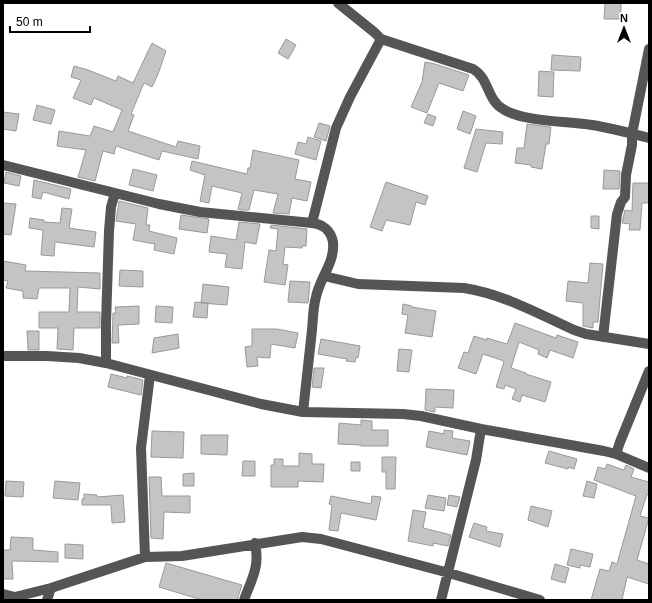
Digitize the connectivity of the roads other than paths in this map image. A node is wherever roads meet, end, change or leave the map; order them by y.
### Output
1 (338, 3) edge
2 (381, 39) junction
3 (649, 49) edge
4 (632, 134) junction
5 (649, 138) edge
6 (3, 165) edge
7 (115, 193) junction
8 (312, 222) junction
9 (324, 276) junction
10 (603, 337) junction
11 (649, 344) edge
12 (3, 356) edge
13 (106, 363) junction
14 (649, 371) edge
15 (150, 375) junction
16 (303, 412) junction
17 (482, 429) junction
18 (616, 454) junction
19 (649, 468) edge
20 (255, 543) junction
21 (146, 557) junction
22 (449, 573) junction
23 (51, 588) junction
24 (3, 594) edge
25 (47, 600) edge
26 (244, 600) edge
27 (442, 600) edge
28 (540, 600) edge

1 - 2 street
2 - 4 street
2 - 8 street
3 - 4 street
4 - 5 street
4 - 10 street
6 - 7 street
7 - 8 street
7 - 13 street
8 - 9 street
9 - 10 street
9 - 16 street
10 - 11 street
12 - 13 street
13 - 15 street
14 - 18 street
15 - 16 street
15 - 21 street
16 - 17 street
17 - 18 street
17 - 22 street
18 - 19 street
20 - 21 street
20 - 22 street
20 - 26 street
21 - 23 street
22 - 27 street
22 - 28 street
23 - 24 street
23 - 25 street

